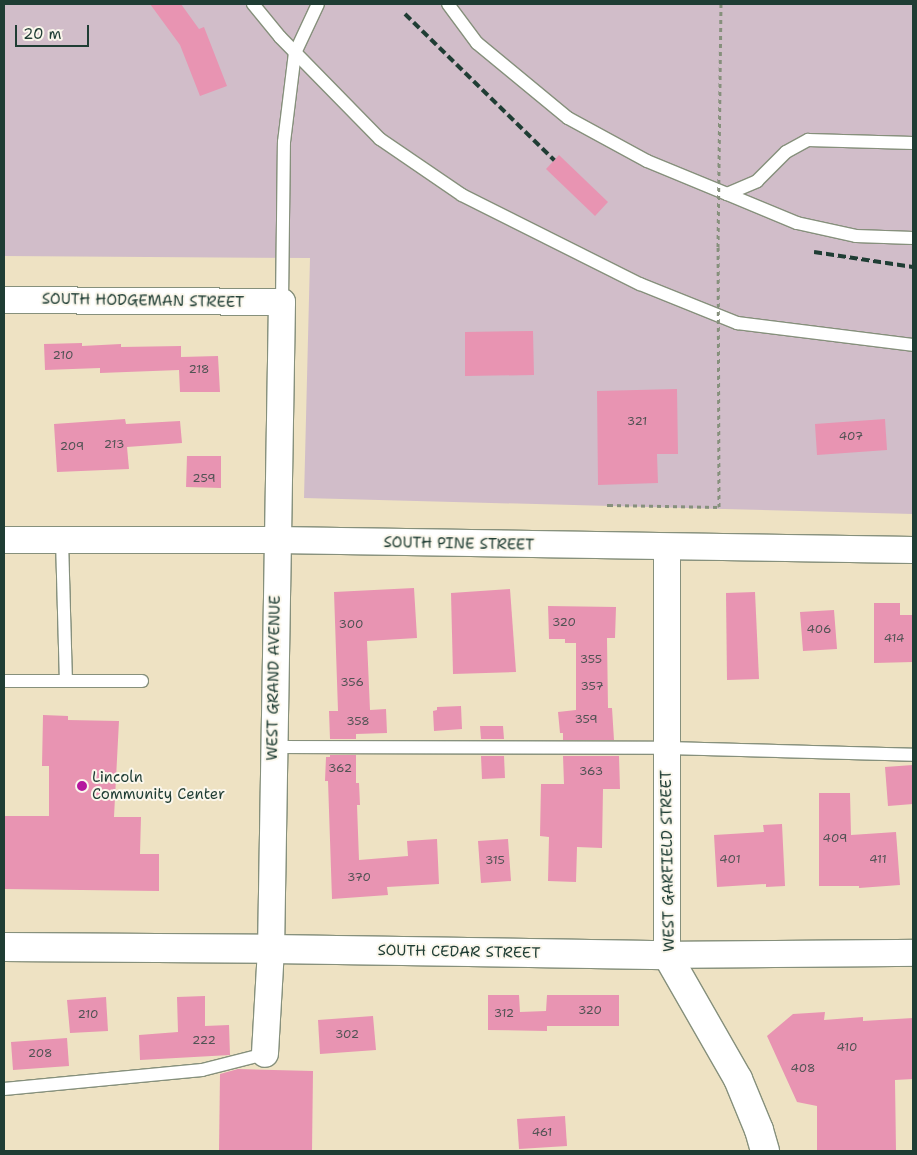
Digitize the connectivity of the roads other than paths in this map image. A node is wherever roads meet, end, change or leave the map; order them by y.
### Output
1 (253, 4) edge
2 (318, 4) edge
3 (448, 4) edge
4 (295, 53) junction
5 (913, 143) edge
6 (727, 194) junction
7 (913, 238) edge
8 (4, 300) edge
9 (282, 302) junction
10 (913, 345) edge
11 (4, 540) edge
12 (62, 540) junction
13 (276, 540) junction
14 (667, 548) junction
15 (913, 550) edge
16 (142, 680) dead end
17 (4, 681) edge
18 (66, 681) junction
19 (273, 747) junction
20 (667, 748) junction
21 (913, 754) edge
22 (4, 947) edge
23 (270, 949) junction
24 (913, 953) edge
25 (667, 955) junction
26 (265, 1054) joint
27 (4, 1089) edge
28 (765, 1151) edge

1 - 4 lane
2 - 4 lane
3 - 6 lane
4 - 9 lane
4 - 10 lane
5 - 6 lane
6 - 7 lane
8 - 9 street, SOUTH HODGEMAN STREET
9 - 13 street, WEST GRAND AVENUE
11 - 12 street, SOUTH PINE STREET
12 - 13 street, SOUTH PINE STREET
12 - 18 lane
13 - 14 street, SOUTH PINE STREET
13 - 19 street, WEST GRAND AVENUE
14 - 15 street, SOUTH PINE STREET
14 - 20 street, WEST GARFIELD STREET
16 - 18 lane
17 - 18 lane
19 - 20 lane
19 - 23 street, WEST GRAND AVENUE
20 - 21 lane
20 - 25 street, WEST GARFIELD STREET
22 - 23 street, SOUTH CEDAR STREET
23 - 25 street, SOUTH CEDAR STREET
23 - 26 street, WEST GRAND AVENUE
24 - 25 street, SOUTH CEDAR STREET
25 - 28 street, WEST GARFIELD STREET
26 - 27 lane

